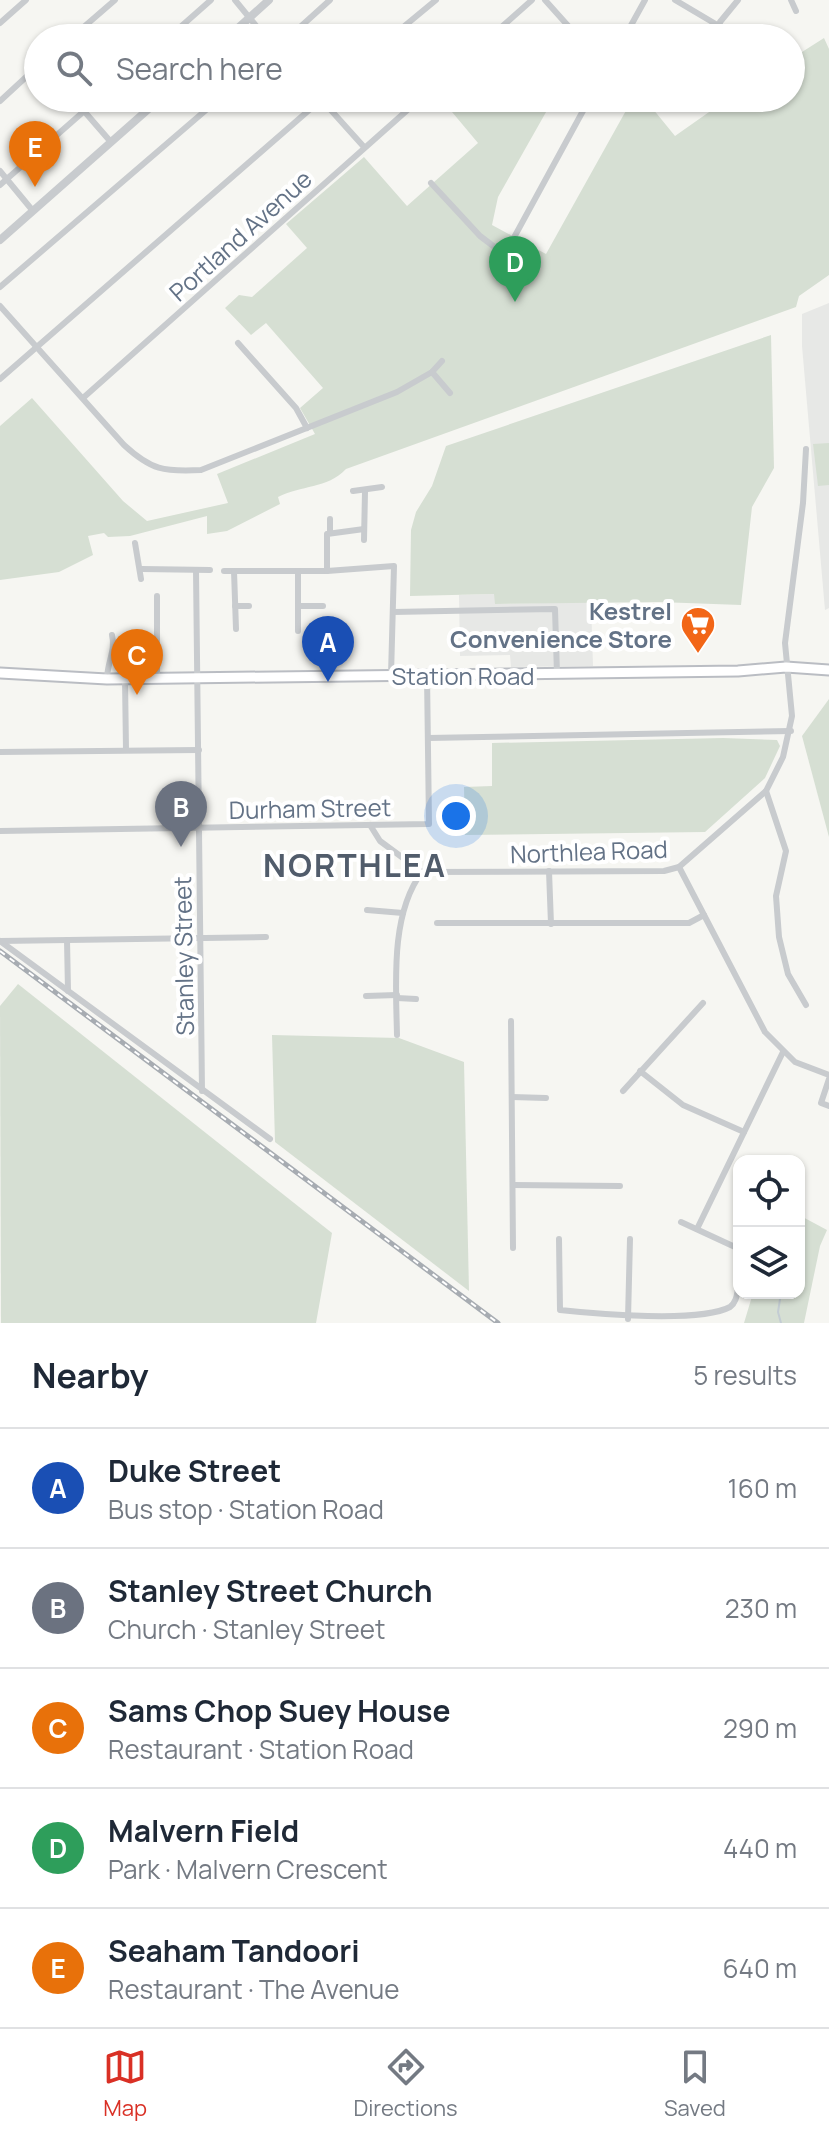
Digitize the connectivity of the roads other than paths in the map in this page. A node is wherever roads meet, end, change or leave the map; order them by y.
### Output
1 (26, 0) edge
2 (115, 0) edge
3 (211, 0) edge
4 (235, 0) edge
5 (269, 0) edge
6 (330, 0) edge
7 (436, 0) edge
8 (532, 0) edge
9 (545, 0) edge
10 (645, 0) edge
11 (675, 0) edge
12 (738, 0) edge
13 (801, 0) edge
14 (792, 2) edge
15 (796, 11) dead end
16 (249, 18) junction
17 (0, 23) edge
18 (87, 24) edge
19 (184, 24) edge
20 (242, 24) edge
21 (254, 24) edge
22 (303, 24) edge
23 (407, 24) edge
24 (505, 24) edge
25 (566, 24) edge
26 (632, 24) edge
27 (716, 24) edge
28 (720, 24) edge
29 (24, 79) edge
30 (0, 101) edge
31 (83, 112) edge
32 (85, 112) edge
33 (144, 112) edge
34 (204, 112) edge
35 (307, 112) edge
36 (333, 112) edge
37 (405, 112) edge
38 (582, 112) edge
39 (110, 141) junction
40 (364, 147) junction
41 (0, 171) edge
42 (7, 179) junction
43 (431, 183) dead end
44 (0, 185) edge
45 (33, 211) junction
46 (0, 240) edge
47 (505, 255) junction
48 (499, 265) dead end
49 (0, 287) edge
50 (0, 306) edge
51 (238, 343) dead end
52 (37, 346) junction
53 (442, 361) dead end
54 (432, 372) junction
55 (0, 379) edge
56 (450, 393) dead end
57 (83, 398) junction
58 (307, 428) junction
59 (806, 449) dead end
60 (382, 487) dead end
61 (353, 491) dead end
62 (365, 492) junction
63 (330, 519) dead end
64 (364, 529) junction
65 (330, 531) junction
66 (364, 540) dead end
67 (135, 543) dead end
68 (142, 569) junction
69 (196, 570) junction
70 (210, 570) dead end
71 (224, 571) dead end
72 (234, 571) junction
73 (298, 571) junction
74 (327, 571) junction
75 (141, 579) dead end
76 (157, 596) dead end
77 (235, 606) junction
78 (249, 606) dead end
79 (298, 606) junction
80 (323, 606) dead end
81 (393, 612) junction
82 (236, 629) dead end
83 (298, 631) dead end
84 (112, 635) dead end
85 (786, 667) junction
86 (829, 670) edge
87 (0, 673) edge
88 (557, 674) junction
89 (391, 675) junction
90 (427, 675) junction
91 (198, 677) junction
92 (157, 678) junction
93 (107, 679) junction
94 (125, 679) junction
95 (791, 731) junction
96 (428, 738) junction
97 (126, 750) junction
98 (199, 750) junction
99 (0, 752) edge
100 (766, 791) junction
101 (370, 825) junction
102 (200, 828) junction
103 (0, 831) edge
104 (679, 867) junction
105 (549, 871) junction
106 (422, 872) junction
107 (367, 910) dead end
108 (403, 913) junction
109 (704, 915) junction
110 (437, 923) dead end
111 (551, 924) junction
112 (266, 937) dead end
113 (201, 938) junction
114 (67, 940) junction
115 (0, 941) edge
116 (68, 991) junction
117 (366, 996) dead end
118 (397, 997) junction
119 (416, 999) dead end
120 (703, 1003) dead end
121 (806, 1005) dead end
122 (511, 1021) dead end
123 (397, 1035) dead end
124 (783, 1052) junction
125 (640, 1071) junction
126 (829, 1077) edge
127 (202, 1091) junction
128 (623, 1091) dead end
129 (512, 1097) junction
130 (546, 1098) dead end
131 (829, 1106) edge
132 (744, 1132) junction
133 (270, 1139) dead end
134 (513, 1185) junction
135 (620, 1186) dead end
136 (681, 1222) dead end
137 (697, 1229) junction
138 (559, 1239) dead end
139 (630, 1239) dead end
140 (733, 1246) edge
141 (513, 1248) dead end
142 (736, 1299) edge
143 (628, 1319) junction

1 - 17 street
2 - 18 street
3 - 19 street
4 - 16 street
5 - 16 street
6 - 22 street
7 - 23 street
8 - 24 street
9 - 25 street
10 - 26 street
11 - 27 street
12 - 28 street
13 - 14 street
14 - 15 street
16 - 20 street
16 - 21 street
29 - 30 street
31 - 42 street
32 - 39 street
33 - 39 street
34 - 49 street
35 - 52 street
36 - 40 street
37 - 40 street, Portland Avenue
38 - 47 street
39 - 45 street
40 - 57 street, Portland Avenue
41 - 42 street
42 - 44 street
42 - 45 street
43 - 47 street
45 - 46 street
47 - 48 street
50 - 52 street
51 - 58 street
52 - 55 street
52 - 57 street
53 - 54 street
54 - 56 street
54 - 58 street
57 - 58 street
59 - 85 street, Northlea Road
60 - 62 street
61 - 62 street
62 - 64 street
63 - 65 street
64 - 65 street
64 - 66 street
65 - 74 street
67 - 68 street
68 - 69 street
68 - 75 street
69 - 70 street
69 - 91 street, Stanley Street
71 - 72 street
72 - 73 street
72 - 77 street
73 - 74 street
73 - 79 street
74 - 81 street
76 - 92 street
77 - 78 street
77 - 82 street
79 - 80 street
79 - 83 street
81 - 88 street
81 - 89 street
84 - 93 street
85 - 86 main road, Station Road
85 - 88 main road, Station Road
85 - 95 street, Northlea Road
87 - 93 main road, Station Road
88 - 90 main road, Station Road
89 - 90 main road, Station Road
89 - 91 main road, Station Road
90 - 96 street
91 - 92 main road, Station Road
91 - 98 street, Stanley Street
92 - 94 main road, Station Road
93 - 94 main road, Station Road
94 - 97 street
95 - 96 street
95 - 100 street, Northlea Road
96 - 101 street, Durham Street
97 - 98 street
97 - 99 street
98 - 102 street, Stanley Street
100 - 104 street, Northlea Road
100 - 121 street
101 - 102 street, Durham Street
101 - 106 street
102 - 103 street, Durham Street
102 - 113 street, Stanley Street
104 - 105 street, Northlea Road
104 - 109 street
105 - 106 street, Northlea Road
105 - 111 street
106 - 108 street
107 - 108 street
108 - 118 street
109 - 111 street
109 - 124 street
110 - 111 street
112 - 113 street
113 - 114 street
113 - 127 street, Stanley Street
114 - 115 street
114 - 116 street
115 - 116 street
116 - 127 street
117 - 118 street
118 - 119 street
118 - 123 street
120 - 125 street
122 - 129 street
124 - 126 street
124 - 132 street
125 - 128 street
125 - 132 street
126 - 131 street
127 - 133 street
129 - 130 street
129 - 134 street
132 - 137 street
134 - 135 street
134 - 141 street
136 - 137 street
137 - 140 street
138 - 143 street
139 - 143 street
142 - 143 street

